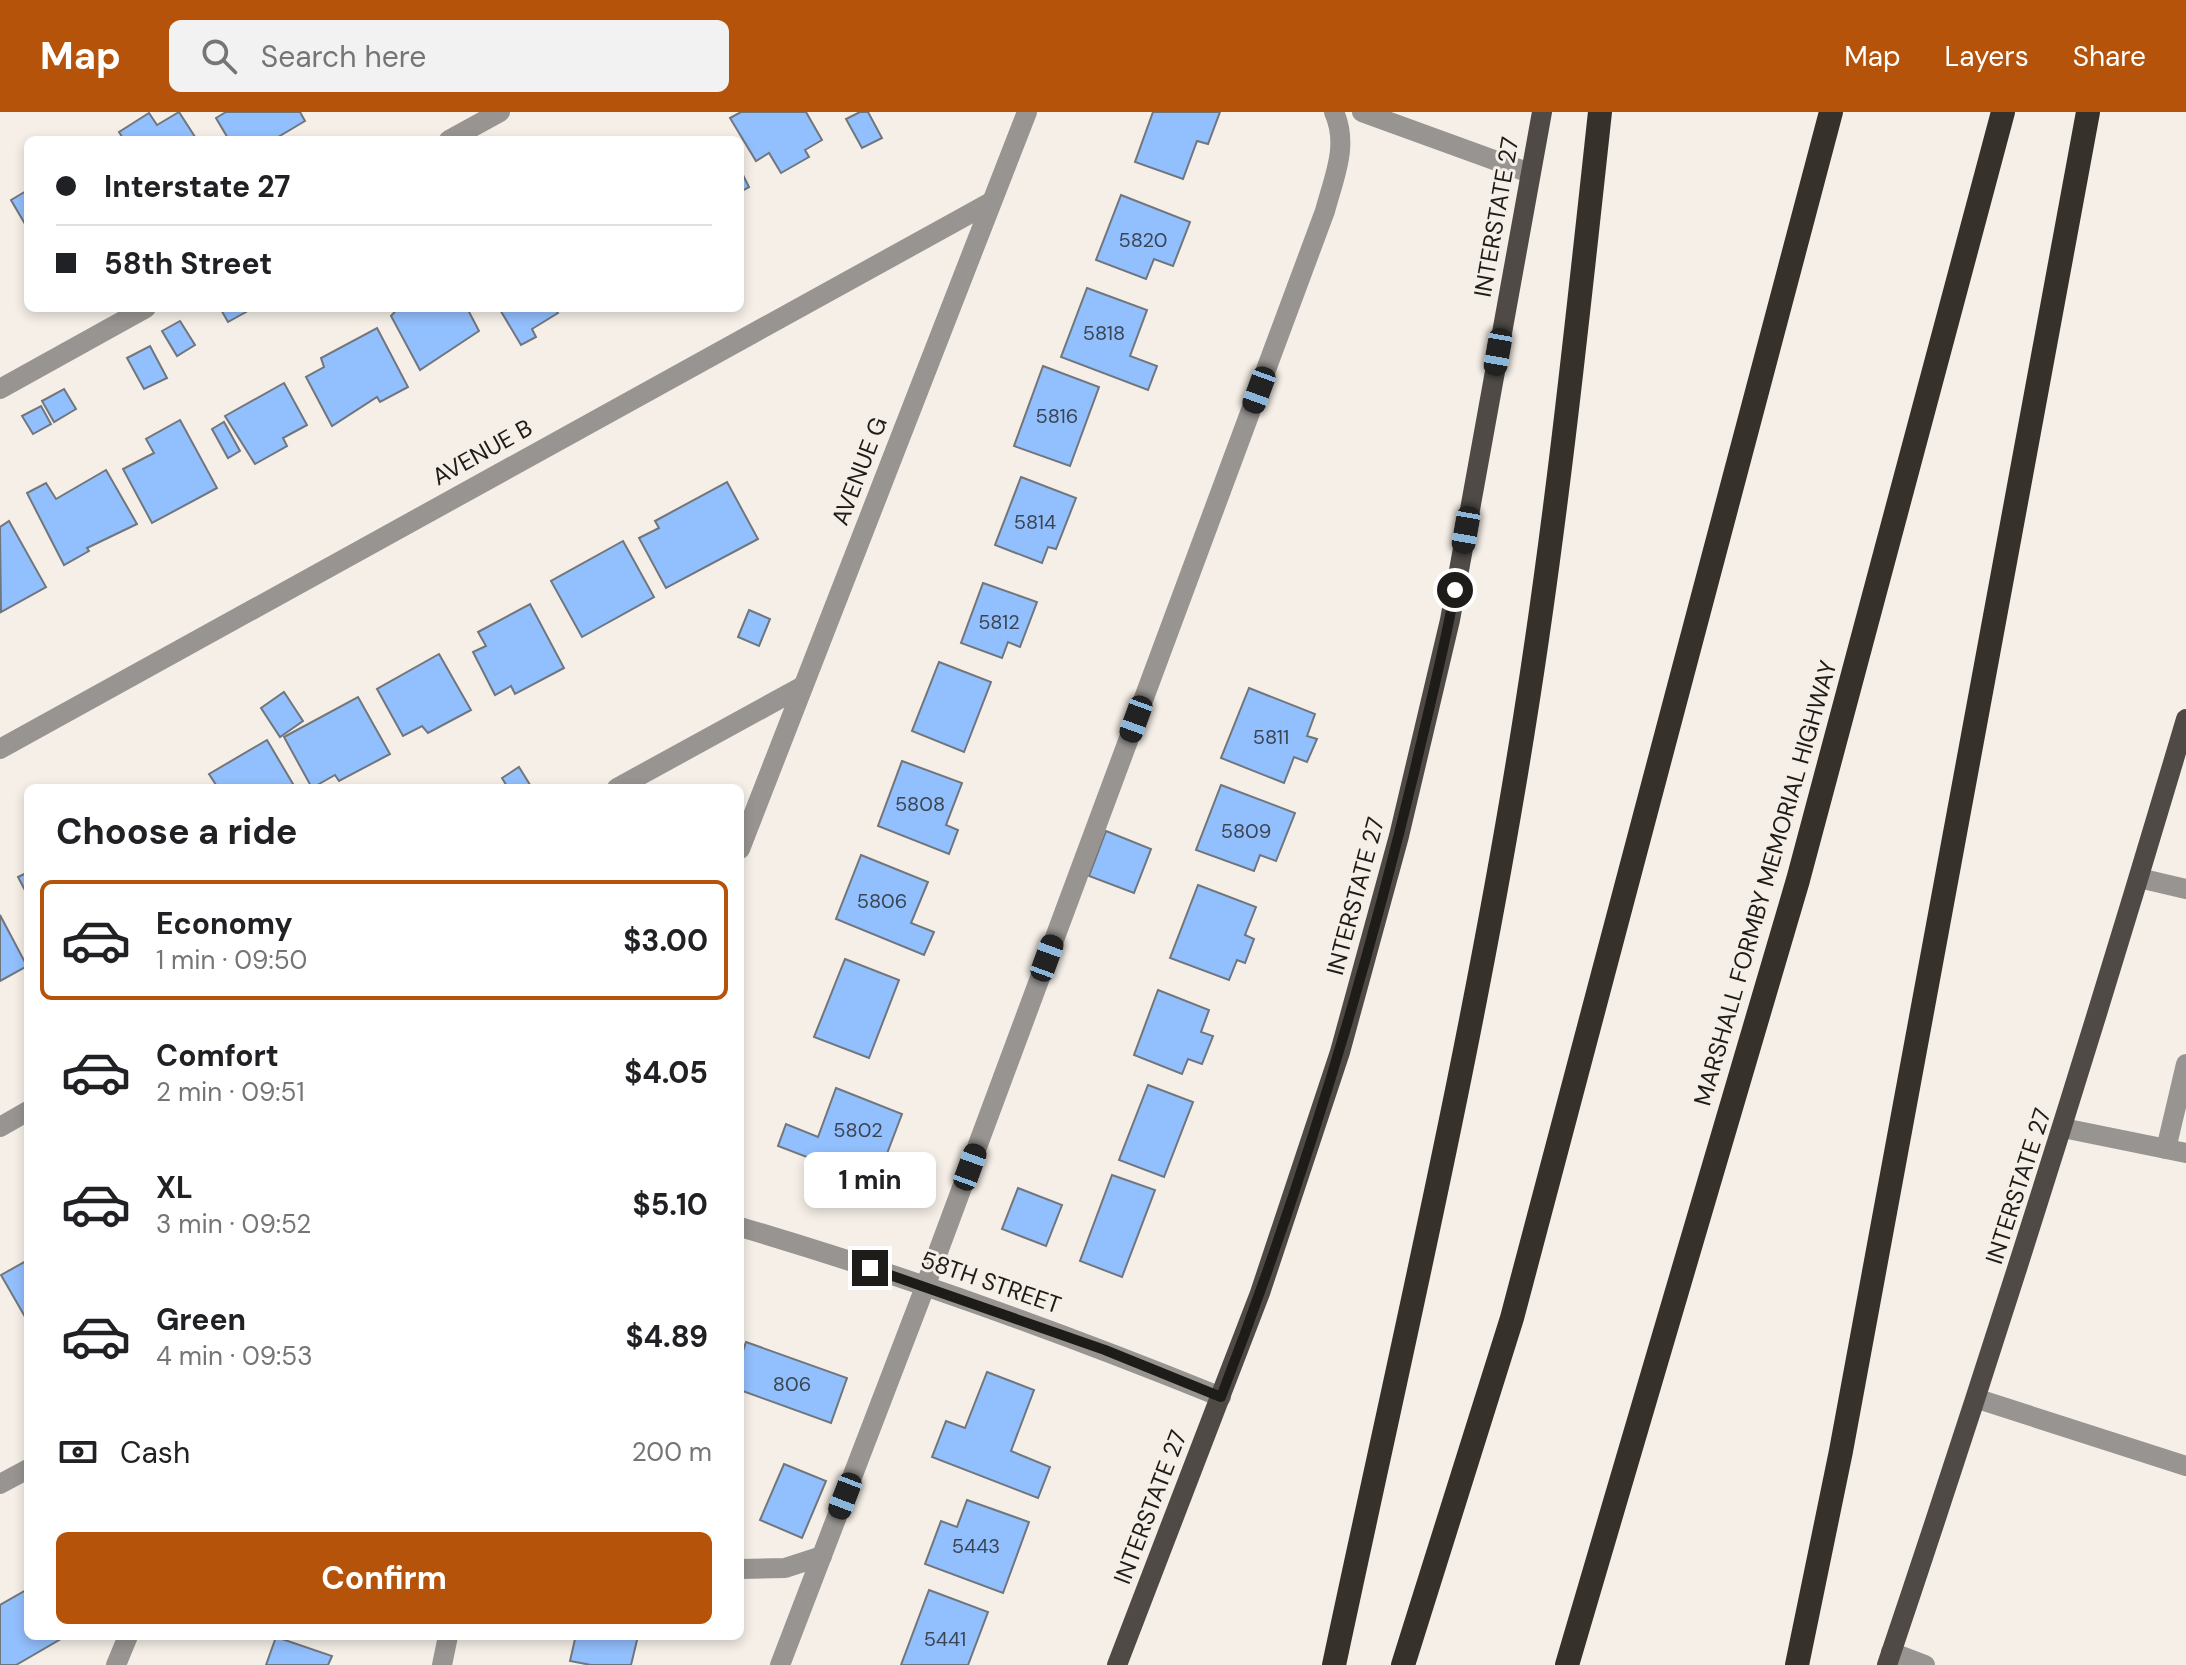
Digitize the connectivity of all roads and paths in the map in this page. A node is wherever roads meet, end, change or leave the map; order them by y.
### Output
1 (500, 112) edge
2 (1027, 112) edge
3 (1334, 112) edge
4 (1362, 112) edge
5 (1542, 112) edge
6 (1600, 112) edge
7 (1831, 112) edge
8 (2003, 112) edge
9 (2088, 112) edge
10 (456, 136) edge
11 (1530, 173) junction
12 (991, 202) junction
13 (139, 312) edge
14 (0, 389) edge
15 (803, 686) junction
16 (2186, 719) edge
17 (0, 749) edge
18 (624, 784) edge
19 (744, 839) edge
20 (2139, 878) junction
21 (2186, 889) edge
22 (2186, 1064) edge
23 (24, 1113) edge
24 (0, 1127) edge
25 (2063, 1128) junction
26 (2176, 1151) edge
27 (744, 1228) edge
28 (925, 1287) junction
29 (1221, 1397) junction
30 (1978, 1399) junction
31 (2186, 1466) edge
32 (24, 1471) edge
33 (0, 1484) edge
34 (822, 1556) junction
35 (744, 1569) edge
36 (126, 1640) edge
37 (447, 1640) edge
38 (1889, 1659) edge
39 (116, 1665) edge
40 (442, 1665) edge
41 (780, 1665) edge
42 (1117, 1665) edge
43 (1334, 1665) edge
44 (1403, 1665) edge
45 (1567, 1665) edge
46 (1797, 1665) edge
47 (1925, 1665) edge

1 - 10 street
2 - 12 street, AVENUE G
3 - 28 street
4 - 11 street
5 - 11 main road, INTERSTATE 27
6 - 43 highway
7 - 44 highway
8 - 45 highway, MARSHALL FORMBY MEMORIAL HIGHWAY
9 - 46 highway
11 - 29 main road, INTERSTATE 27
12 - 15 street, AVENUE G
12 - 17 street, AVENUE B
13 - 14 street
15 - 18 street
15 - 19 street, AVENUE G
16 - 20 main road, INTERSTATE 27
20 - 21 street
20 - 25 main road, INTERSTATE 27
22 - 26 street
23 - 24 street
25 - 26 street
25 - 30 main road, INTERSTATE 27
27 - 28 street, 58TH STREET
28 - 29 street, 58TH STREET
28 - 34 street
29 - 42 main road, INTERSTATE 27
30 - 31 street
30 - 38 main road, INTERSTATE 27
32 - 33 street
34 - 35 street
34 - 41 street
36 - 39 street
37 - 40 street
38 - 47 street

